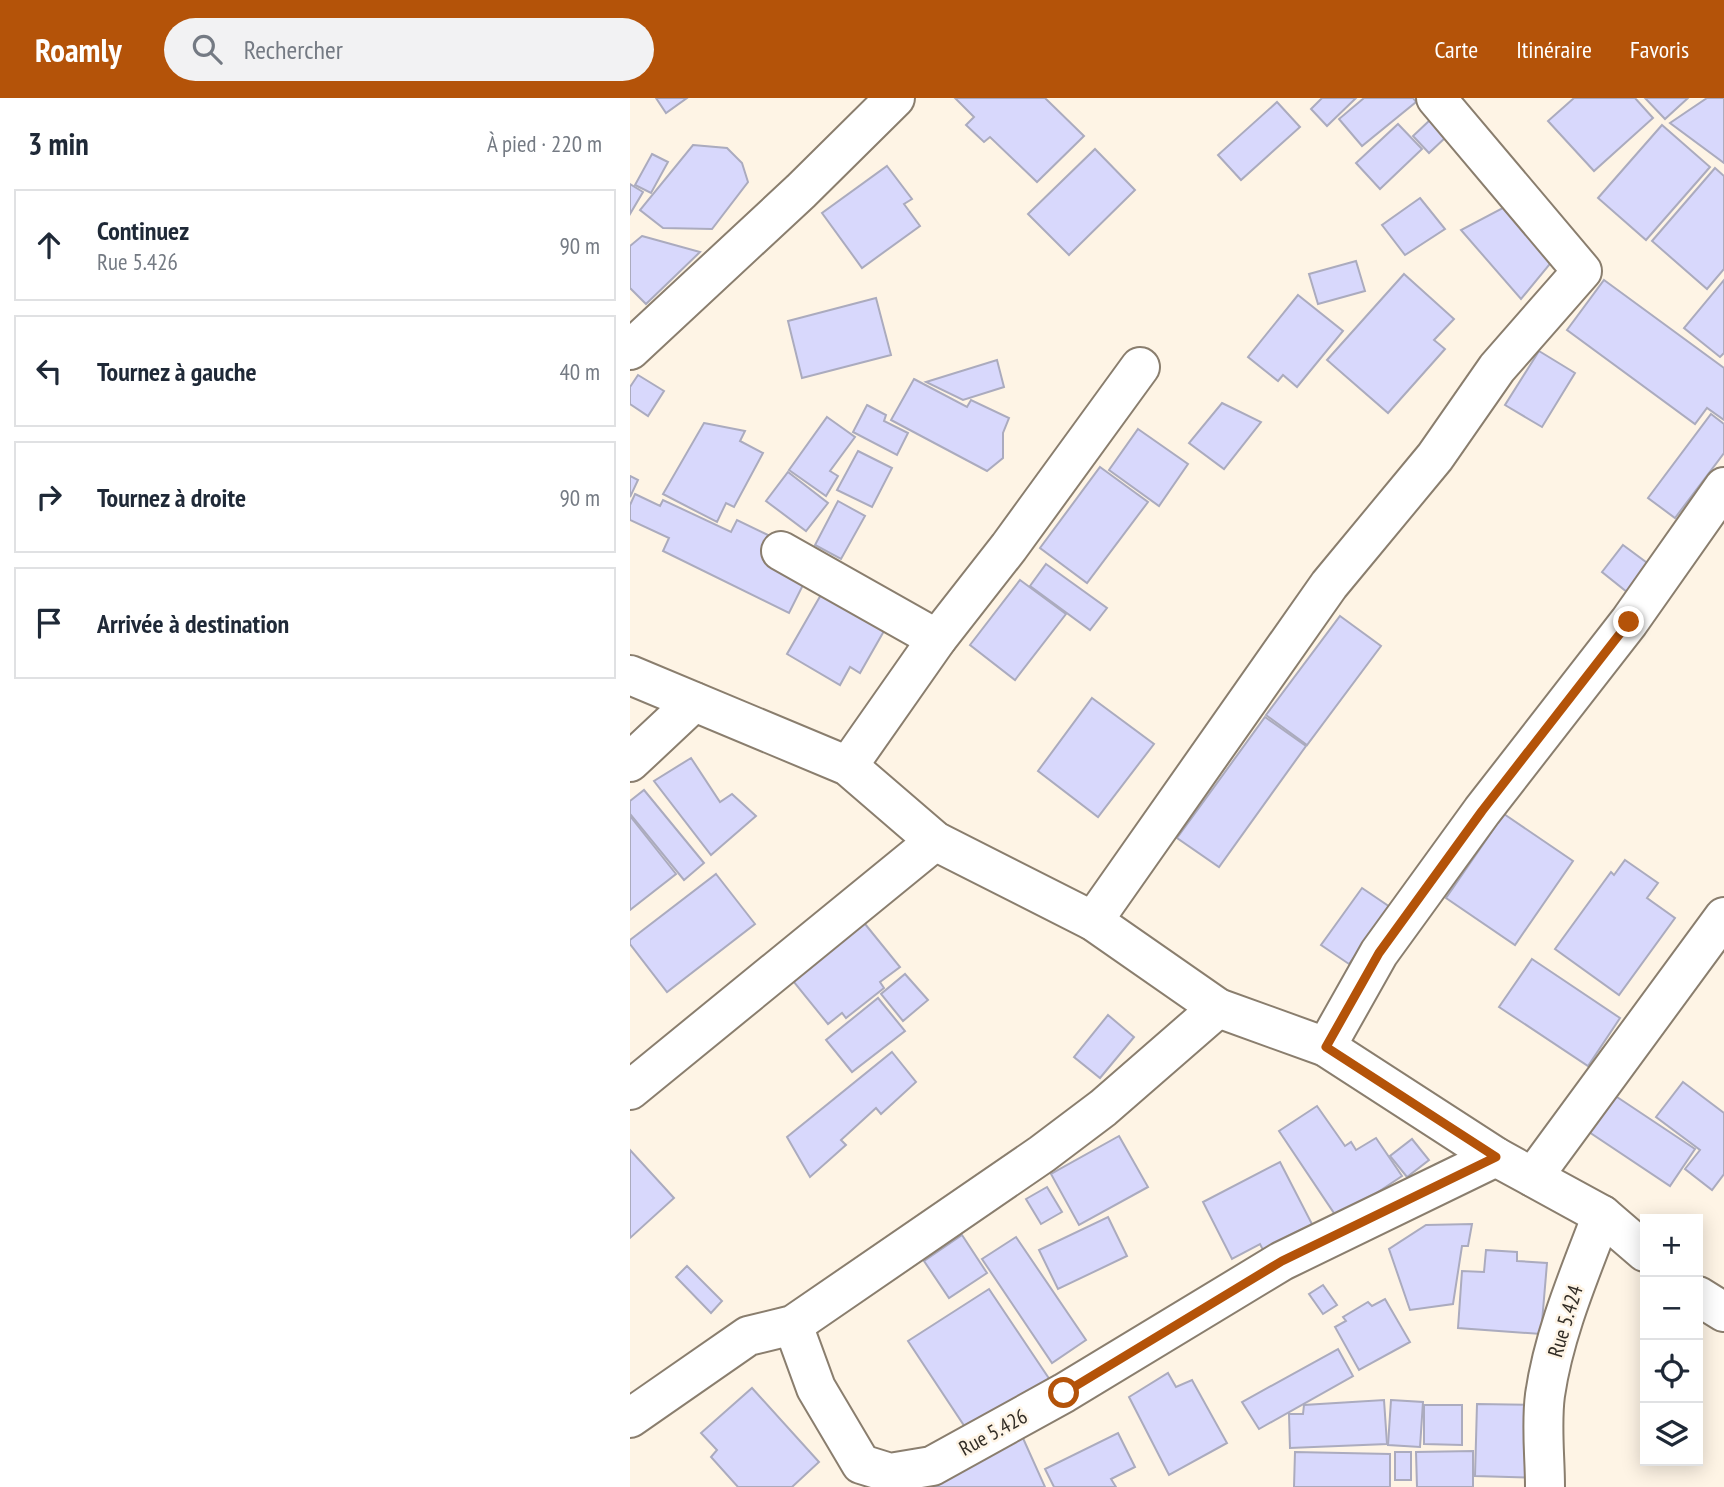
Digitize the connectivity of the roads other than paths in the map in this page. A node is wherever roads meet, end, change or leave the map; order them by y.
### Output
1 (895, 98) edge
2 (1436, 98) edge
3 (630, 350) edge
4 (1140, 367) dead end
5 (1724, 487) edge
6 (781, 551) dead end
7 (937, 639) junction
8 (630, 675) edge
9 (694, 702) junction
10 (630, 762) edge
11 (848, 766) junction
12 (935, 841) junction
13 (1724, 918) edge
14 (1093, 921) junction
15 (1219, 1008) junction
16 (1326, 1047) junction
17 (630, 1090) edge
18 (1496, 1157) junction
19 (1534, 1177) junction
20 (1602, 1215) junction
21 (1640, 1248) edge
22 (1703, 1299) edge
23 (1724, 1312) edge
24 (793, 1325) junction
25 (630, 1418) edge
26 (1545, 1487) edge

1 - 3 street
2 - 14 street
4 - 7 street
5 - 16 street
6 - 7 street
7 - 11 street
8 - 9 street
9 - 10 street
9 - 11 street
11 - 12 street
12 - 14 street
12 - 17 street
13 - 19 street
14 - 15 street
15 - 16 street
15 - 24 street
16 - 18 street
18 - 19 street
18 - 24 street, Rue 5.426
19 - 20 street
20 - 21 street
20 - 26 street, Rue 5.424
22 - 23 street
24 - 25 street

